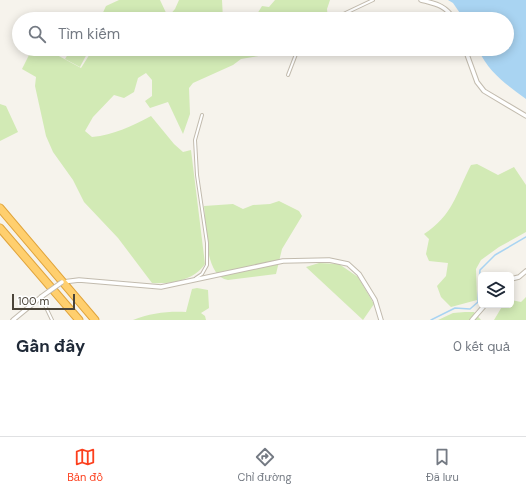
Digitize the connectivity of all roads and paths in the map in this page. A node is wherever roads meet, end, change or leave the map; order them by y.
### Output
1 (373, 0) edge
2 (421, 0) edge
3 (348, 12) edge
4 (449, 12) edge
5 (295, 56) edge
6 (468, 56) edge
7 (288, 75) dead end
8 (202, 115) dead end
9 (526, 116) edge
10 (0, 208) edge
11 (0, 228) edge
12 (526, 271) edge
13 (514, 279) edge
14 (194, 280) junction
15 (62, 282) junction
16 (42, 296) junction
17 (482, 308) edge
18 (13, 320) edge
19 (52, 320) edge
20 (79, 320) edge
21 (95, 320) edge
22 (381, 320) edge
23 (472, 320) edge

1 - 3 lane
2 - 4 street
5 - 7 lane
6 - 9 street
8 - 14 lane
10 - 15 highway
11 - 20 highway
12 - 13 street
14 - 15 street
14 - 22 street
15 - 16 street, bridge
15 - 21 highway
16 - 18 street
16 - 19 lane
17 - 23 street

